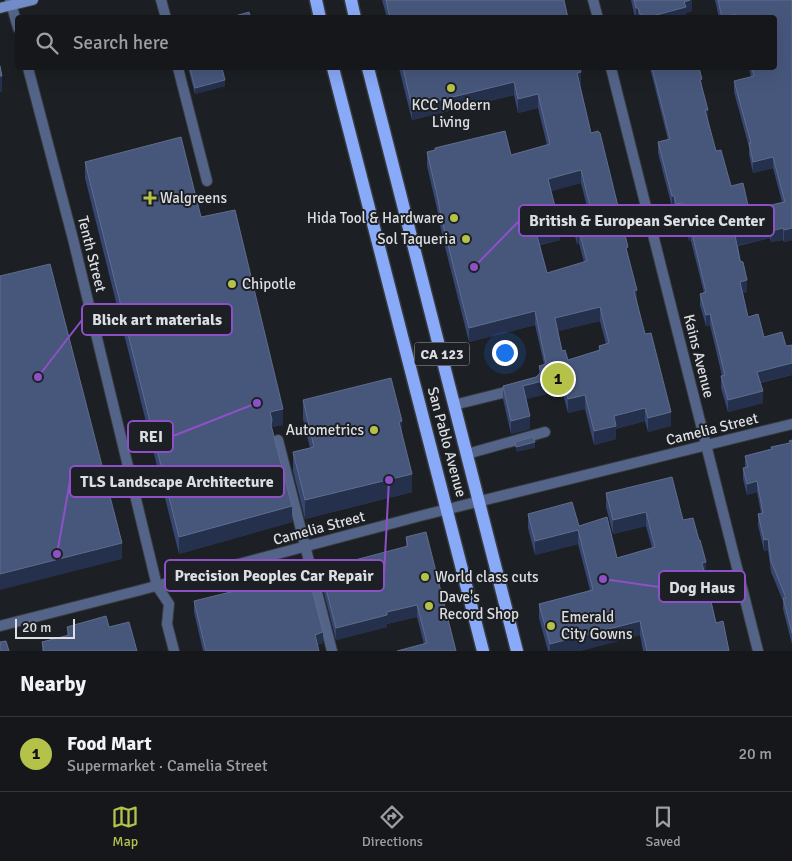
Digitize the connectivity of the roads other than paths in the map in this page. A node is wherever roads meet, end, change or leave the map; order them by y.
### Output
1 (33, 0) edge
2 (161, 0) edge
3 (316, 0) edge
4 (351, 0) edge
5 (593, 0) edge
6 (11, 3) edge
7 (0, 8) edge
8 (165, 15) edge
9 (319, 15) edge
10 (355, 15) edge
11 (597, 15) edge
12 (15, 17) edge
13 (29, 70) edge
14 (179, 70) edge
15 (334, 70) edge
16 (369, 70) edge
17 (612, 70) edge
18 (207, 182) dead end
19 (524, 387) edge
20 (454, 405) junction
21 (792, 424) edge
22 (545, 432) dead end
23 (278, 440) dead end
24 (706, 446) junction
25 (467, 454) junction
26 (479, 502) junction
27 (448, 510) junction
28 (305, 547) junction
29 (158, 586) junction
30 (0, 626) edge
31 (174, 651) edge
32 (332, 651) edge
33 (483, 651) edge
34 (517, 651) edge
35 (758, 651) edge

1 - 6 main road
2 - 8 street
3 - 9 main road
4 - 10 main road
5 - 11 street
6 - 7 main road
6 - 12 street
13 - 29 street, Tenth Street
14 - 18 street
15 - 27 main road, San Pablo Avenue / CA 123
16 - 20 main road, San Pablo Avenue / CA 123
17 - 24 street, Kains Avenue
19 - 20 street
20 - 25 main road, San Pablo Avenue / CA 123
21 - 24 street, Camelia Street
22 - 25 street
23 - 28 street
24 - 26 street, Camelia Street
24 - 35 street, Kains Avenue
25 - 26 main road, San Pablo Avenue / CA 123
26 - 27 street, Camelia Street
26 - 34 main road, San Pablo Avenue / CA 123
27 - 28 street, Camelia Street
27 - 33 main road, San Pablo Avenue / CA 123
28 - 29 street, Camelia Street
28 - 32 street
29 - 30 street, Camelia Street
29 - 31 street, Tenth Street

